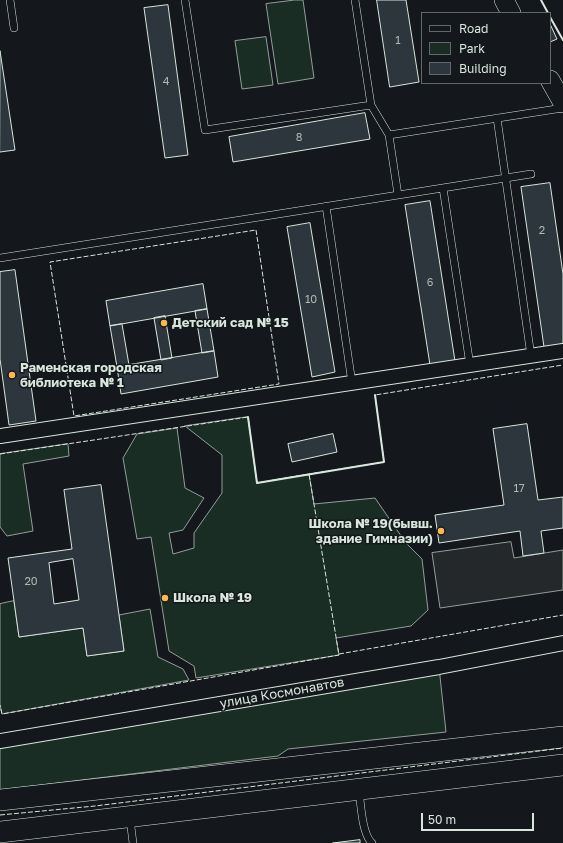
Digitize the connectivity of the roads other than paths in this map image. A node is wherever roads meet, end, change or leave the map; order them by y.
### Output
1 (10, 0) edge
2 (185, 0) edge
3 (355, 0) edge
4 (504, 0) edge
5 (510, 12) edge
6 (14, 28) dead end
7 (551, 82) edge
8 (563, 103) edge
9 (371, 105) junction
10 (563, 108) edge
11 (497, 118) junction
12 (390, 135) junction
13 (531, 174) dead end
14 (505, 178) junction
15 (443, 188) junction
16 (398, 195) junction
17 (326, 206) junction
18 (0, 258) edge
19 (563, 351) edge
20 (531, 356) junction
21 (470, 365) junction
22 (352, 383) junction
23 (0, 435) edge
24 (563, 643) edge
25 (563, 737) edge
26 (0, 741) edge
27 (563, 765) edge
28 (359, 789) junction
29 (0, 800) edge
30 (130, 816) junction
31 (0, 832) edge
32 (133, 843) edge
33 (372, 843) edge

1 - 6 lane
2 - 9 lane
3 - 9 lane
4 - 5 main road
7 - 8 main road
9 - 12 lane
10 - 11 lane
11 - 12 lane
11 - 14 lane
12 - 16 lane
13 - 14 lane
14 - 15 lane
14 - 20 lane
15 - 16 lane
15 - 21 lane
16 - 17 lane
17 - 18 lane
17 - 22 lane
19 - 20 street
20 - 21 street
21 - 22 street
22 - 23 street
24 - 26 street, улица Космонавтов
25 - 29 main road
27 - 28 main road
28 - 30 main road
28 - 33 lane
30 - 31 main road
30 - 32 lane

